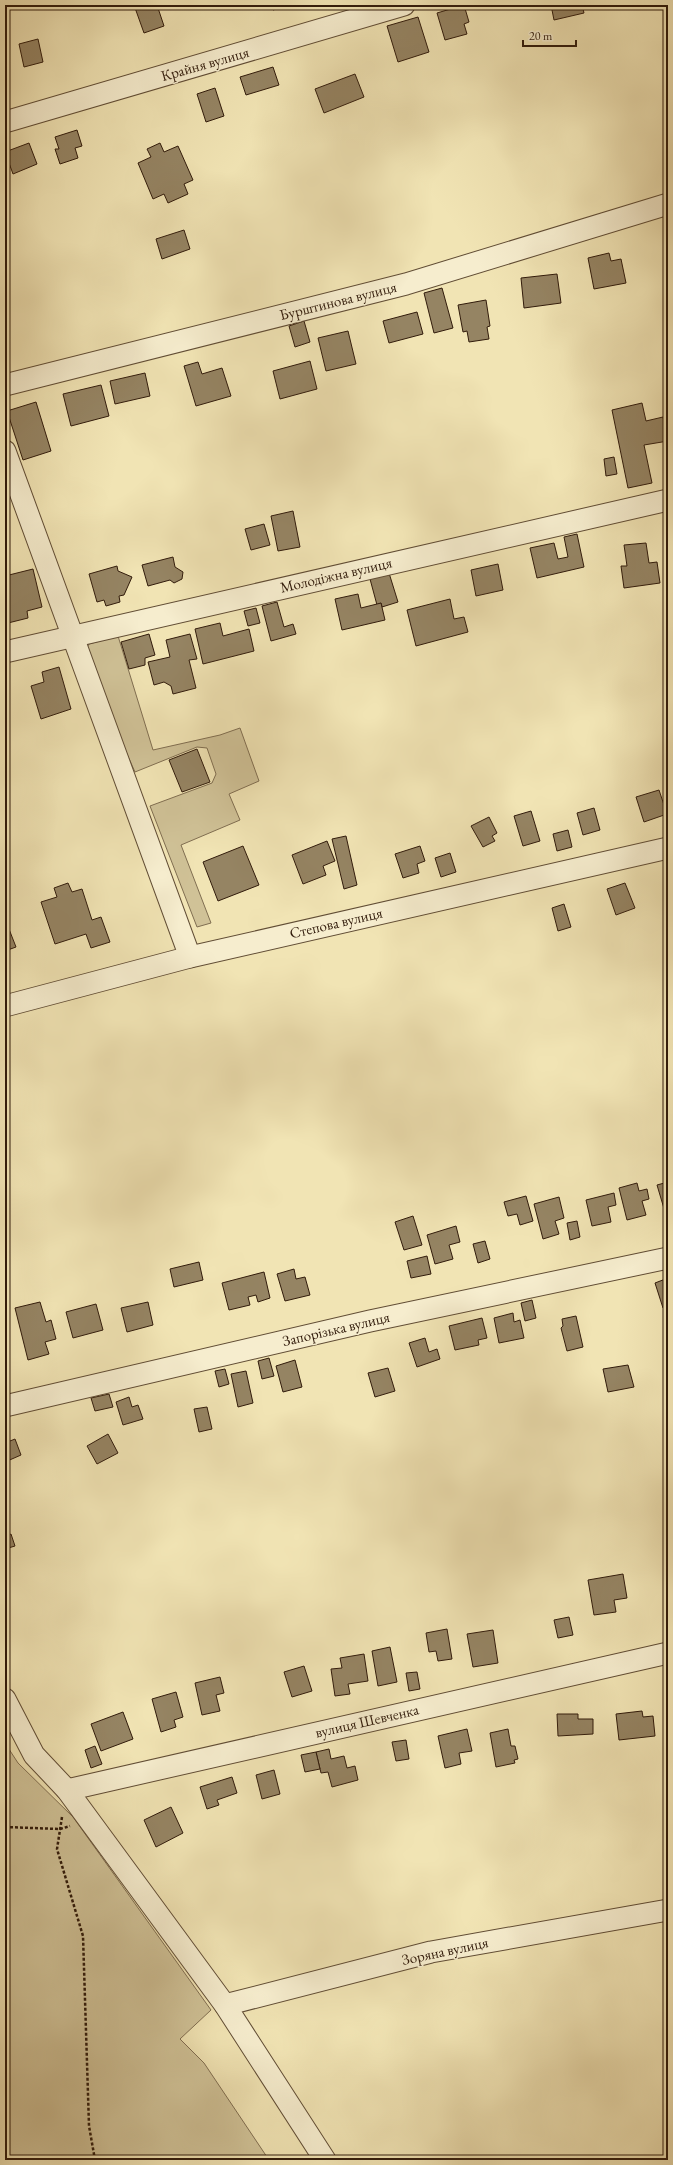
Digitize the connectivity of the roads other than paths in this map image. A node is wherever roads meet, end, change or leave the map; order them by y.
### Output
1 (404, 5) edge
2 (5, 122) edge
3 (668, 204) edge
4 (5, 385) edge
5 (5, 451) edge
6 (668, 500) edge
7 (71, 636) junction
8 (5, 652) edge
9 (668, 848) edge
10 (190, 957) junction
11 (5, 1006) edge
12 (668, 1258) edge
13 (5, 1406) edge
14 (668, 1653) edge
15 (5, 1699) edge
16 (67, 1790) junction
17 (668, 1910) edge
18 (225, 2006) junction
19 (325, 2160) edge

1 - 2 street, Крайня вулиця
3 - 4 street, Бурштинова вулиця
5 - 7 street
6 - 7 street, Молодіжна вулиця
7 - 8 street, Молодіжна вулиця
7 - 10 street
9 - 10 street, Степова вулиця
10 - 11 street, Степова вулиця
12 - 13 street, Запорізька вулиця
14 - 16 street, вулиця Шевченка
15 - 16 street
16 - 18 street
17 - 18 street, Зоряна вулиця
18 - 19 street

